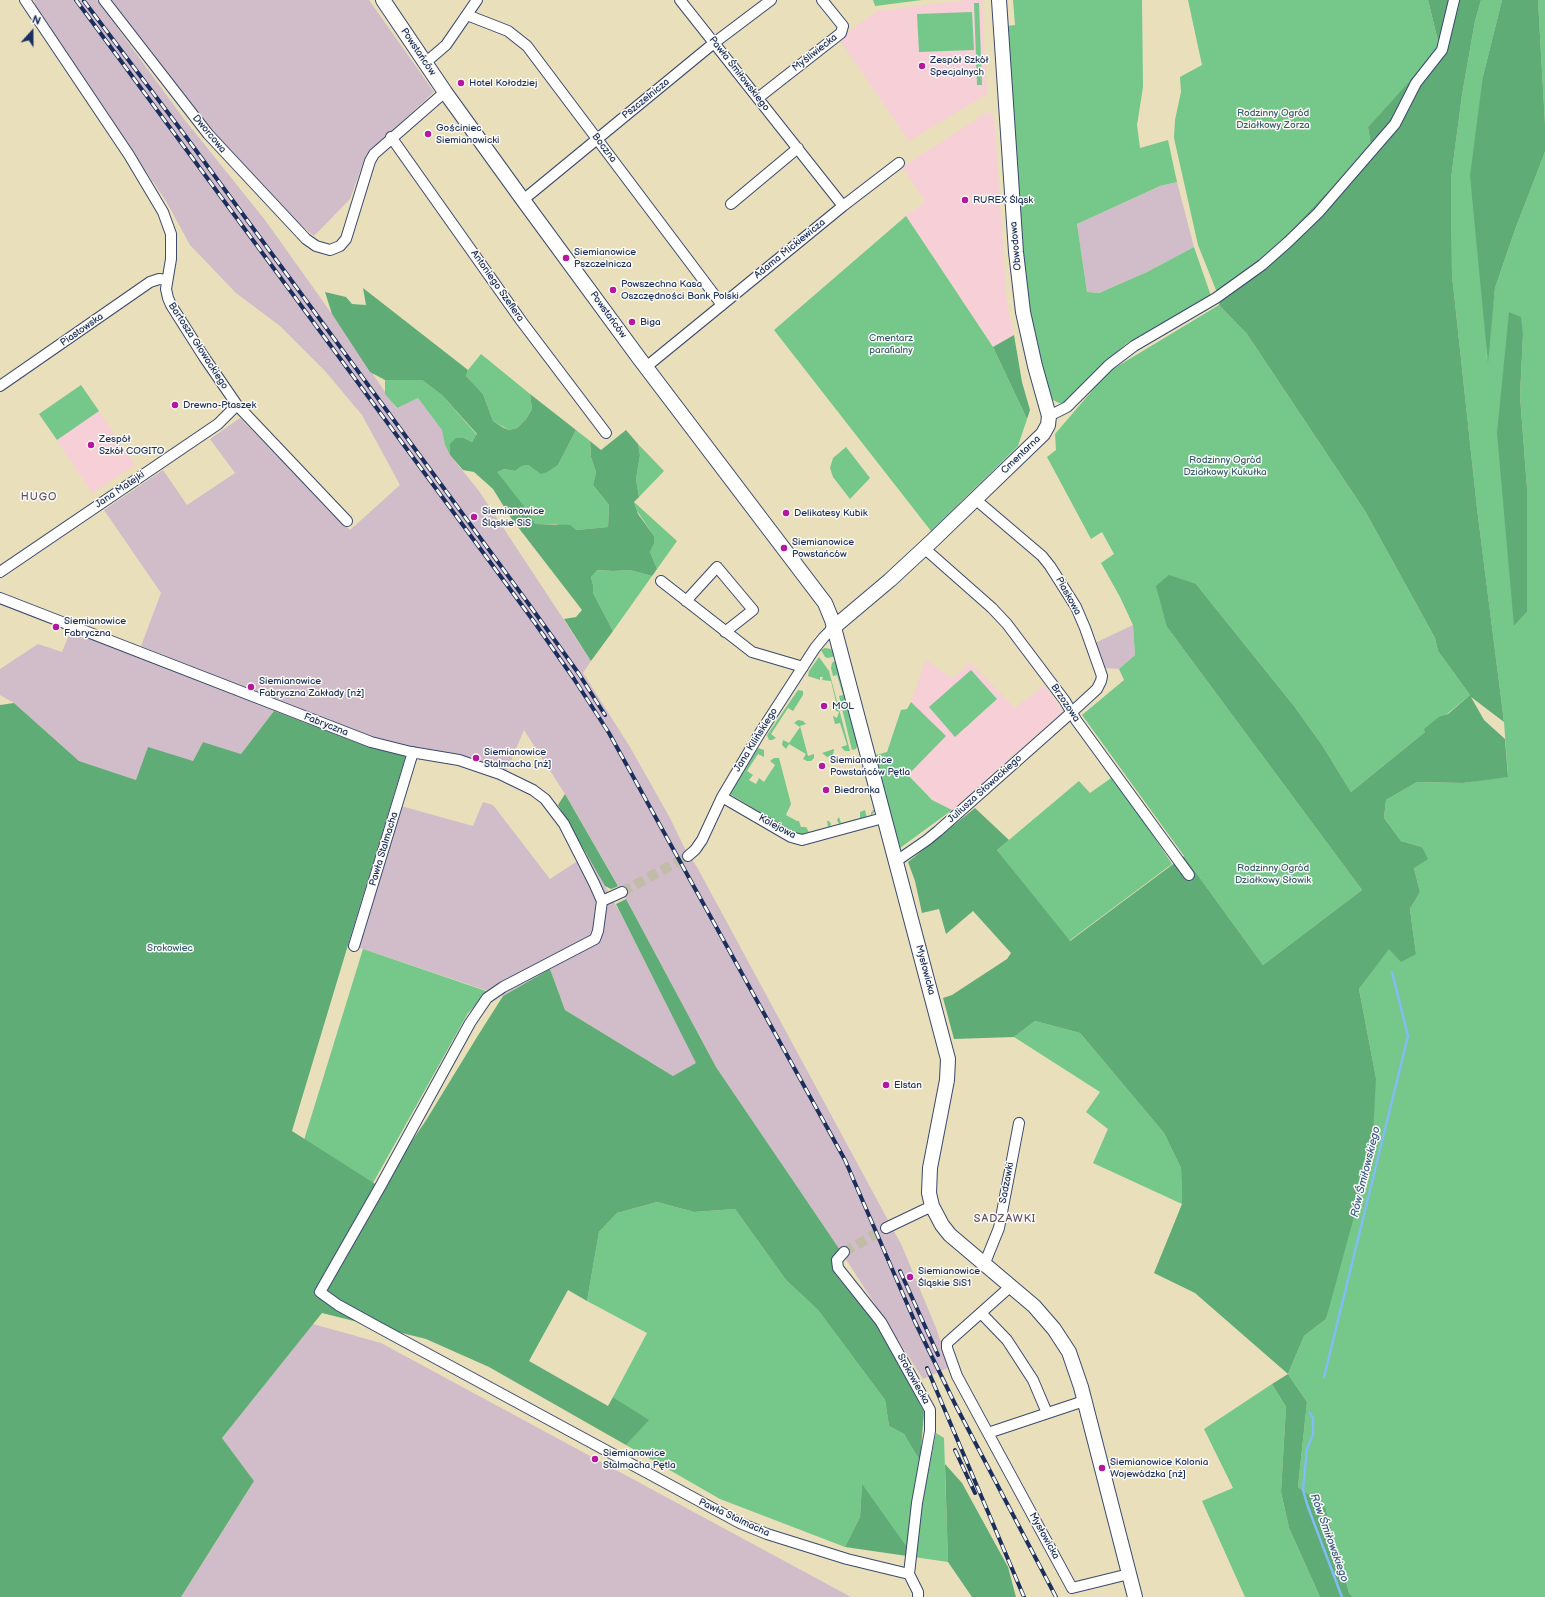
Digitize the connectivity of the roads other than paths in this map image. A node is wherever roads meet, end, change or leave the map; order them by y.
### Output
1 (25, 0) edge
2 (104, 0) edge
3 (383, 0) edge
4 (477, 0) edge
5 (680, 0) edge
6 (771, 0) edge
7 (822, 0) edge
8 (999, 0) edge
9 (1454, 0) edge
10 (467, 15) junction
11 (714, 43) junction
12 (425, 63) junction
13 (445, 92) junction
14 (758, 98) junction
15 (391, 137) junction
16 (598, 138) junction
17 (798, 148) junction
18 (899, 163) dead end
19 (523, 200) junction
20 (731, 204) dead end
21 (843, 206) junction
22 (167, 280) junction
23 (722, 305) junction
24 (646, 367) junction
25 (0, 386) edge
26 (237, 405) junction
27 (1049, 416) junction
28 (606, 433) dead end
29 (975, 499) junction
30 (347, 521) dead end
31 (924, 548) junction
32 (0, 572) edge
33 (661, 581) dead end
34 (0, 598) edge
35 (686, 601) junction
36 (834, 628) junction
37 (725, 632) junction
38 (803, 667) junction
39 (1072, 712) junction
40 (413, 752) junction
41 (722, 797) junction
42 (883, 818) junction
43 (688, 856) tunnel mouth
44 (895, 862) junction
45 (1189, 875) dead end
46 (622, 892) tunnel mouth
47 (602, 901) junction
48 (354, 946) dead end
49 (1019, 1123) dead end
50 (932, 1206) junction
51 (886, 1228) tunnel mouth
52 (844, 1252) tunnel mouth
53 (984, 1265) junction
54 (1010, 1286) junction
55 (981, 1313) junction
56 (1084, 1401) junction
57 (1047, 1413) junction
58 (988, 1433) junction
59 (909, 1574) junction
60 (1129, 1574) junction
61 (918, 1597) edge
62 (1135, 1597) edge

1 - 22 street, Bartosza Głowackiego
2 - 15 street, Dworcowa
3 - 12 street, Powstańców
4 - 10 street
5 - 11 street, Pawła Śmiłowskiego
6 - 11 street, Pszczelnicza
7 - 14 street, Myśliwiecka
8 - 27 street, Obwodowa
9 - 27 street
10 - 12 street
10 - 16 street, Boczna
11 - 14 street, Pawła Śmiłowskiego
11 - 16 street, Pszczelnicza
12 - 13 street, Powstańców
13 - 15 street
13 - 19 street, Powstańców
14 - 17 street, Pawła Śmiłowskiego
15 - 28 street, Antoniego Szeflera
16 - 19 street, Pszczelnicza
16 - 23 street, Boczna
17 - 20 street
17 - 21 street, Pawła Śmiłowskiego
18 - 21 street, Adama Mickiewicza
19 - 24 street, Powstańców
21 - 23 street, Adama Mickiewicza
22 - 25 street, Piastowska
22 - 26 street, Bartosza Głowackiego
23 - 24 street, Adama Mickiewicza
24 - 36 street, Powstańców
26 - 30 street, Bartosza Głowackiego
26 - 32 street, Jana Matejki
27 - 29 street, Cmentarna
29 - 31 street, Cmentarna
29 - 39 street, Piaskowa
31 - 36 street, Cmentarna
31 - 39 street, Brzozowa
33 - 35 street
34 - 40 street, Fabryczna
35 - 37 street
35 - 37 street
36 - 38 street, Jana Kilińskiego
36 - 42 street, Mysłowicka
37 - 38 street
38 - 41 street, Jana Kilińskiego
39 - 44 street, Juliusza Słowackiego
39 - 45 street, Brzozowa
40 - 47 street, Fabryczna
40 - 48 street, Pawła Stalmacha
41 - 42 street, Kolejowa
41 - 43 street, Jana Kilińskiego
42 - 44 street, Mysłowicka
44 - 50 street, Mysłowicka
46 - 47 street
47 - 59 street, Pawła Stalmacha
49 - 53 street, Sadzawki
50 - 51 street
50 - 53 street, Mysłowicka
52 - 59 street, Srokowiecka
53 - 54 street, Mysłowicka
54 - 55 street, Mysłowicka
54 - 56 street, Mysłowicka
55 - 57 street
55 - 58 street, Mysłowicka
56 - 57 street
56 - 60 street, Mysłowicka
57 - 58 street
58 - 60 street, Mysłowicka
59 - 61 street
60 - 62 street, Mysłowicka

